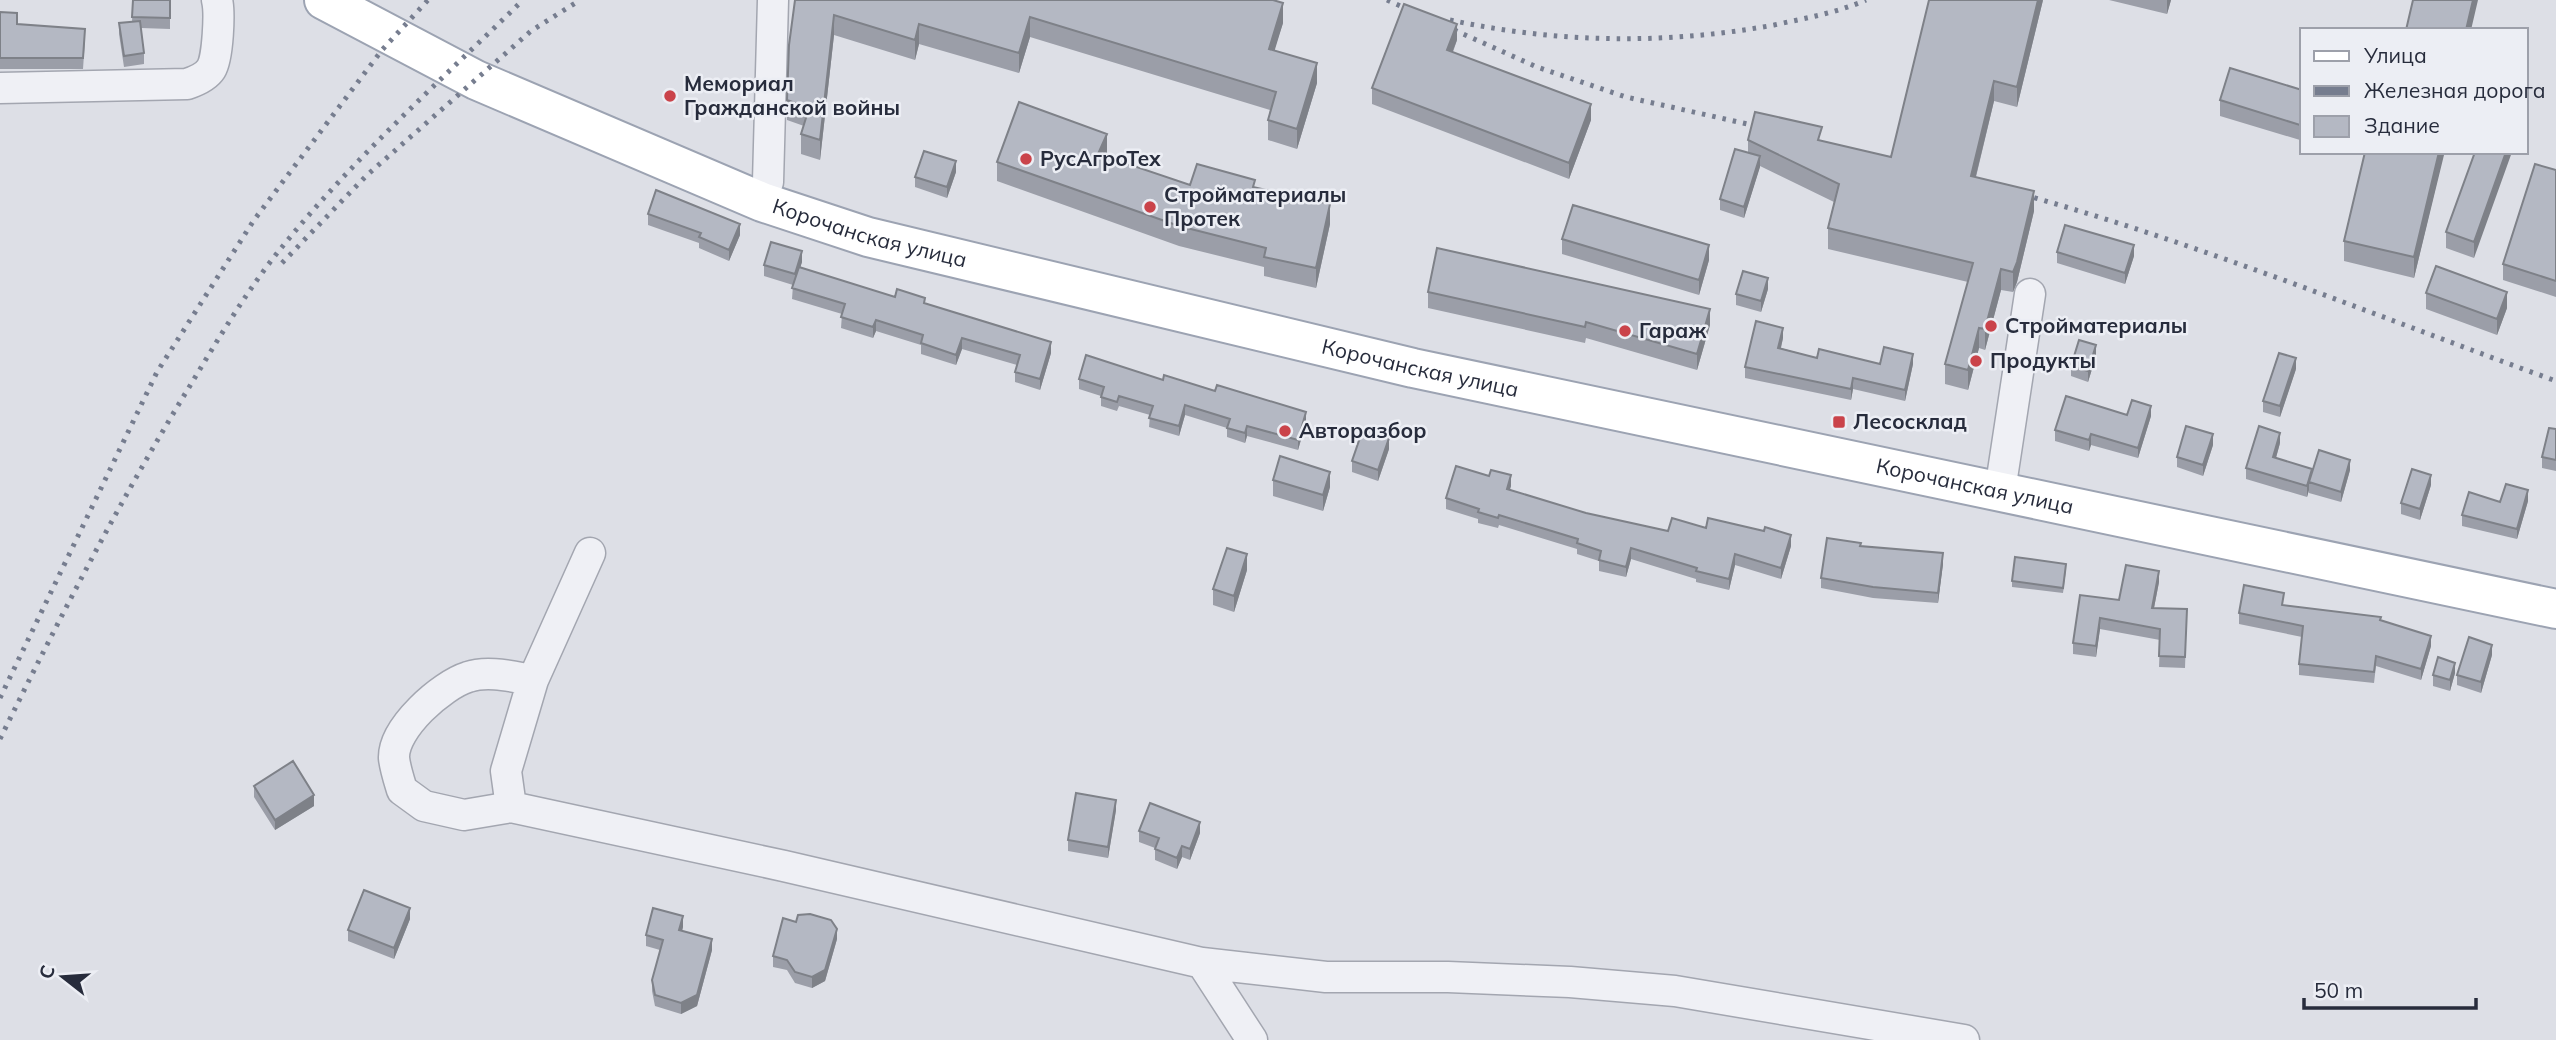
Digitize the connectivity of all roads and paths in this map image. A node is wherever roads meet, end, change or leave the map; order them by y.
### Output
1 (217, 0) edge
2 (324, 0) edge
3 (371, 0) edge
4 (772, 0) edge
5 (0, 88) edge
6 (768, 182) junction
7 (2030, 294) dead end
8 (2002, 482) junction
9 (590, 553) dead end
10 (2556, 592) edge
11 (2556, 609) edge
12 (533, 680) junction
13 (511, 807) junction
14 (1202, 964) junction
15 (1252, 1040) edge
16 (1965, 1040) edge

1 - 5 street
2 - 8 main road, Корочанская улица
3 - 6 main road, Корочанская улица
4 - 6 street
6 - 8 main road, Корочанская улица
7 - 8 street
8 - 10 main road, Корочанская улица
8 - 11 main road, Корочанская улица
9 - 12 street
12 - 13 street
12 - 13 street
13 - 14 street
14 - 15 street
14 - 16 street

